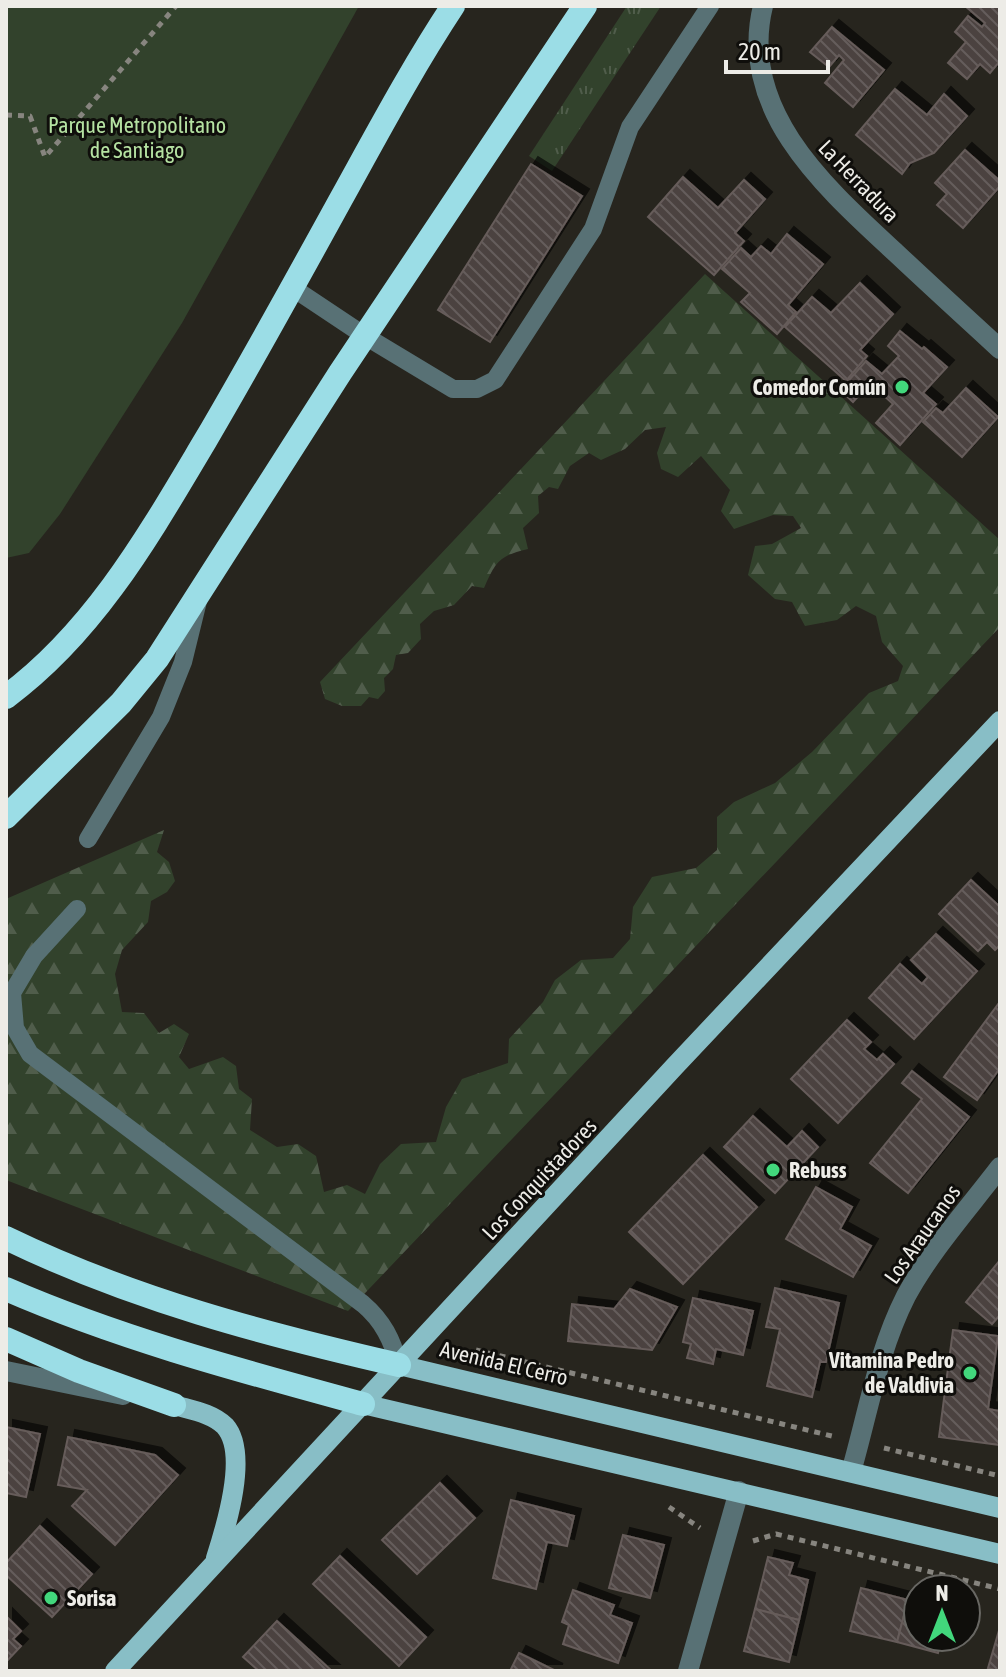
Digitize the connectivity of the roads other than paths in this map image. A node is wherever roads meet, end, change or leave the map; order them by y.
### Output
1 (453, 6) edge
2 (585, 6) edge
3 (710, 6) edge
4 (763, 6) edge
5 (293, 288) junction
6 (365, 336) junction
7 (1000, 349) edge
8 (198, 597) junction
9 (6, 697) edge
10 (1000, 721) edge
11 (82, 741) junction
12 (6, 794) edge
13 (6, 817) edge
14 (88, 839) dead end
15 (77, 909) dead end
16 (1000, 1167) edge
17 (6, 1238) edge
18 (6, 1289) edge
19 (6, 1339) edge
20 (399, 1365) junction
21 (6, 1371) edge
22 (363, 1404) junction
23 (174, 1405) junction
24 (851, 1472) junction
25 (739, 1491) junction
26 (1000, 1508) edge
27 (1000, 1554) edge
28 (214, 1565) junction
29 (115, 1671) edge
30 (688, 1671) edge

1 - 5 highway
2 - 6 highway
3 - 6 lane
4 - 7 street, La Herradura
5 - 6 lane
5 - 9 highway
6 - 8 highway
8 - 11 highway
8 - 14 lane
10 - 20 main road, Los Conquistadores
11 - 12 highway
11 - 13 highway
15 - 20 lane
16 - 24 street, Los Araucanos
17 - 20 highway, Avenida El Cerro
18 - 22 highway
19 - 23 highway
20 - 22 main road, Los Conquistadores
20 - 24 main road, Avenida El Cerro
21 - 23 street
22 - 25 main road
22 - 28 main road, Los Conquistadores
23 - 28 main road
24 - 26 main road, Avenida El Cerro
25 - 27 main road
25 - 30 street
28 - 29 main road, Los Conquistadores

